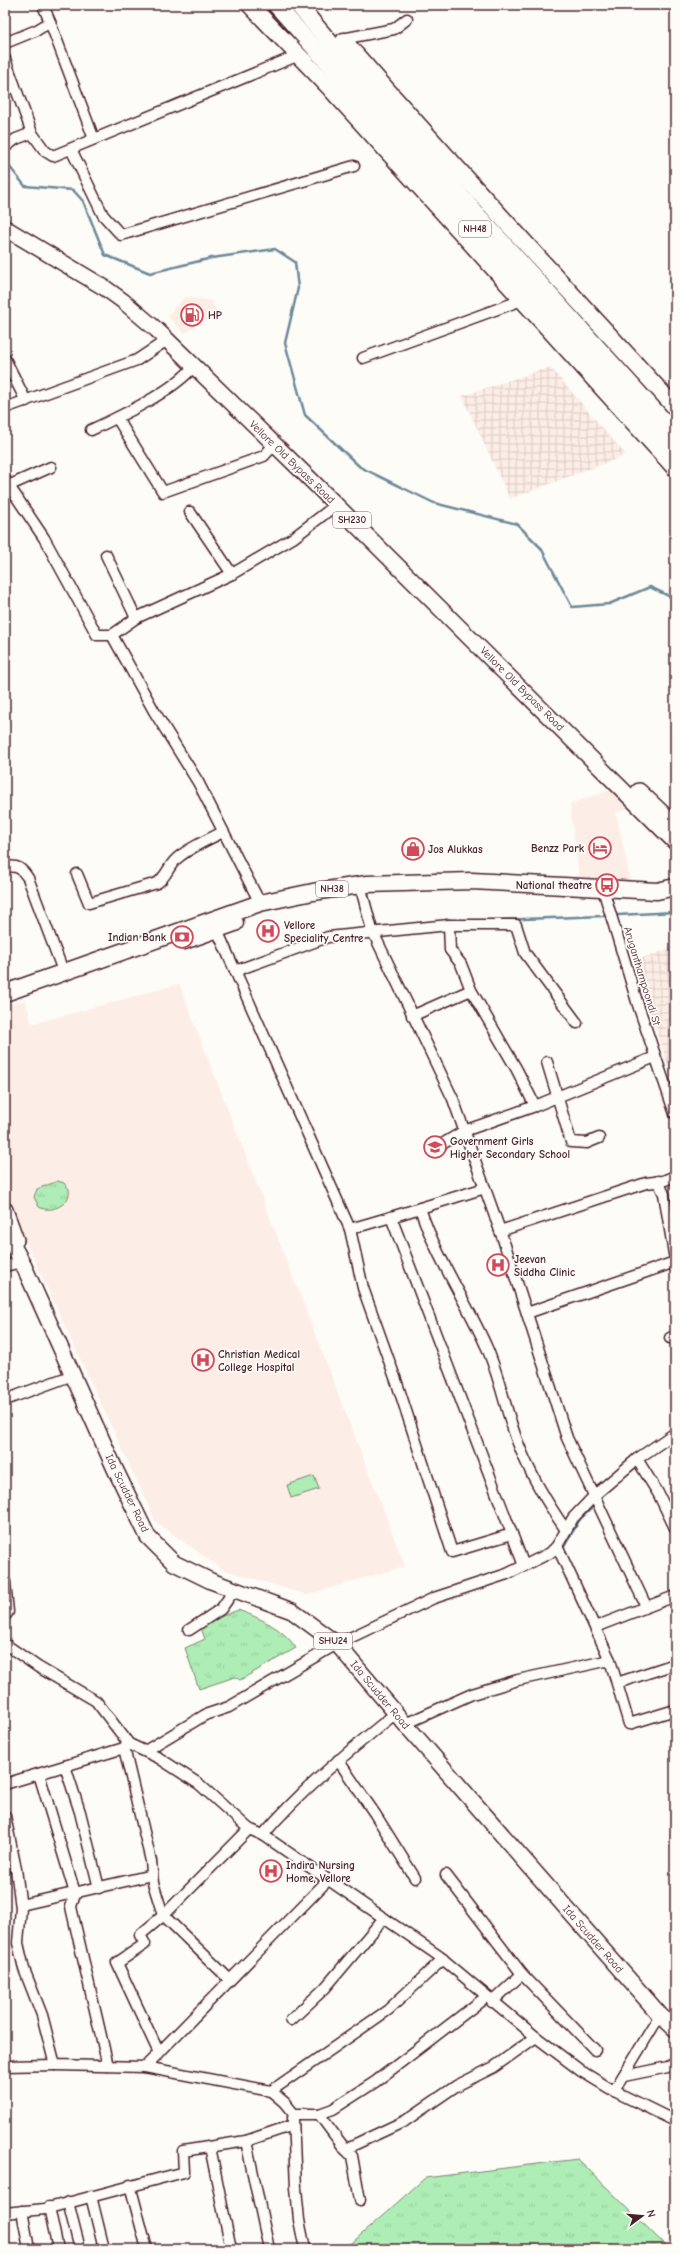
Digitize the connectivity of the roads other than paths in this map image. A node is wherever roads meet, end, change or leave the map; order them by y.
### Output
1 (44, 5) edge
2 (250, 5) edge
3 (276, 5) edge
4 (298, 5) edge
5 (313, 5) edge
6 (407, 19) dead end
7 (50, 22) junction
8 (342, 39) junction
9 (5, 43) edge
10 (299, 54) junction
11 (5, 59) edge
12 (32, 133) junction
13 (94, 139) junction
14 (7, 146) edge
15 (71, 149) junction
16 (354, 166) dead end
17 (5, 218) edge
18 (5, 228) edge
19 (522, 300) junction
20 (555, 329) junction
21 (167, 340) junction
22 (363, 358) dead end
23 (5, 359) edge
24 (194, 366) junction
25 (26, 401) junction
26 (675, 407) edge
27 (5, 408) edge
28 (116, 418) junction
29 (91, 430) dead end
30 (675, 433) edge
31 (272, 447) dead end
32 (675, 452) edge
33 (51, 467) dead end
34 (675, 468) edge
35 (7, 483) edge
36 (336, 505) junction
37 (190, 512) dead end
38 (106, 555) dead end
39 (232, 574) junction
40 (136, 618) junction
41 (112, 635) junction
42 (675, 825) edge
43 (223, 832) junction
44 (675, 842) edge
45 (5, 867) edge
46 (77, 874) dead end
47 (675, 887) edge
48 (361, 889) junction
49 (604, 892) junction
50 (675, 900) edge
51 (260, 903) junction
52 (449, 925) junction
53 (217, 930) junction
54 (374, 934) junction
55 (63, 971) junction
56 (235, 971) junction
57 (471, 990) junction
58 (5, 993) edge
59 (5, 1002) edge
60 (412, 1016) junction
61 (577, 1023) dead end
62 (655, 1057) junction
63 (547, 1062) dead end
64 (558, 1097) junction
65 (535, 1106) junction
66 (675, 1114) edge
67 (464, 1132) junction
68 (599, 1138) dead end
69 (434, 1149) dead end
70 (675, 1176) edge
71 (658, 1181) junction
72 (485, 1188) junction
73 (420, 1208) junction
74 (5, 1210) edge
75 (391, 1217) junction
76 (350, 1229) junction
77 (5, 1231) edge
78 (500, 1231) junction
79 (675, 1261) edge
80 (22, 1262) junction
81 (5, 1266) edge
82 (527, 1313) junction
83 (73, 1375) junction
84 (5, 1400) edge
85 (675, 1433) edge
86 (637, 1459) junction
87 (595, 1495) junction
88 (675, 1528) edge
89 (566, 1530) junction
90 (512, 1534) junction
91 (557, 1546) junction
92 (524, 1566) junction
93 (5, 1582) edge
94 (235, 1590) junction
95 (675, 1596) edge
96 (646, 1606) junction
97 (5, 1616) edge
98 (595, 1627) junction
99 (189, 1630) dead end
100 (5, 1644) edge
101 (337, 1644) junction
102 (610, 1660) junction
103 (675, 1664) edge
104 (617, 1684) junction
105 (675, 1710) edge
106 (400, 1719) junction
107 (127, 1746) junction
108 (145, 1751) junction
109 (338, 1760) junction
110 (65, 1766) junction
111 (39, 1774) junction
112 (5, 1784) edge
113 (5, 1816) edge
114 (249, 1829) junction
115 (263, 1835) junction
116 (152, 1875) junction
117 (446, 1875) dead end
118 (415, 1878) dead end
119 (328, 1880) junction
120 (99, 1888) junction
121 (74, 1893) junction
122 (20, 1905) junction
123 (163, 1915) junction
124 (384, 1918) junction
125 (443, 1959) junction
126 (522, 1974) junction
127 (230, 1980) junction
128 (489, 1999) junction
129 (660, 2016) junction
130 (291, 2020) dead end
131 (675, 2029) edge
132 (536, 2037) junction
133 (595, 2050) dead end
134 (159, 2053) junction
135 (675, 2063) edge
136 (55, 2064) junction
137 (5, 2066) edge
138 (108, 2066) junction
139 (145, 2067) junction
140 (624, 2076) junction
141 (271, 2091) junction
142 (614, 2091) junction
143 (294, 2114) junction
144 (319, 2114) junction
145 (675, 2121) edge
146 (293, 2125) junction
147 (246, 2141) junction
148 (210, 2147) junction
149 (345, 2149) junction
150 (130, 2185) junction
151 (91, 2196) junction
152 (360, 2200) dead end
153 (68, 2202) junction
154 (49, 2208) junction
155 (22, 2211) junction
156 (5, 2213) edge
157 (29, 2249) edge
158 (58, 2249) edge
159 (80, 2249) edge
160 (104, 2249) edge
161 (147, 2249) edge
162 (231, 2249) edge
163 (269, 2249) edge
164 (305, 2249) edge

1 - 7 street
2 - 10 highway
3 - 20 highway, NH48
4 - 30 highway, NH48
5 - 8 highway
6 - 8 street
7 - 9 street
7 - 13 street
8 - 26 highway
10 - 13 street
10 - 19 highway
11 - 12 street
12 - 14 street
12 - 15 street
13 - 15 street
15 - 16 street
17 - 42 main road, Vellore Old Bypass Road / SH230
18 - 21 main road, Vellore Old Bypass Road / SH230
19 - 20 highway
19 - 22 street
20 - 32 highway, NH48
20 - 34 highway
21 - 24 main road, Vellore Old Bypass Road / SH230
21 - 25 street
23 - 25 street
24 - 28 street
24 - 36 main road, Vellore Old Bypass Road / SH230
25 - 27 street
28 - 29 street
28 - 31 street
33 - 35 street
35 - 41 street
36 - 39 street
36 - 44 main road, Vellore Old Bypass Road / SH230
37 - 39 street
38 - 40 street
39 - 40 street
40 - 41 street
41 - 43 street
43 - 46 street
43 - 51 street
45 - 55 street
47 - 49 highway, NH38
48 - 49 highway, NH38
48 - 51 highway, NH38
48 - 53 highway, NH38
48 - 54 street
49 - 50 highway, NH38
49 - 62 street, Aruganthampoondi St
51 - 55 highway, NH38
52 - 54 street
52 - 57 street
52 - 61 street
53 - 56 street
53 - 59 highway, NH38
54 - 56 street
54 - 60 street
55 - 58 highway, NH38
56 - 76 street
57 - 60 street
57 - 65 street
60 - 67 street
62 - 64 street
62 - 66 street, Aruganthampoondi St
63 - 64 street
64 - 65 street
64 - 68 street
65 - 67 street
67 - 69 street
67 - 72 street
70 - 71 street
71 - 78 street
71 - 79 street
72 - 73 street
72 - 78 street
73 - 75 street
73 - 89 street
74 - 80 main road, SHU24
75 - 76 street
75 - 90 street
76 - 90 street
77 - 80 main road, SHU24
78 - 82 street
79 - 82 street
80 - 81 street
80 - 83 main road, Ida Scudder Road / SHU24
82 - 87 street
83 - 84 street
83 - 94 main road, Ida Scudder Road / SHU24
85 - 86 street
86 - 87 street
86 - 88 street
87 - 89 street
87 - 96 street
89 - 91 street
90 - 92 street
91 - 92 street
91 - 98 street
92 - 101 street
93 - 97 street
94 - 99 street
94 - 101 main road, Ida Scudder Road / SHU24
95 - 96 street
96 - 98 street
98 - 102 street
100 - 107 street
101 - 106 main road, Ida Scudder Road / SHU24
101 - 108 street
102 - 104 street
102 - 106 street
103 - 104 street
104 - 105 street
106 - 109 street
106 - 129 main road, Ida Scudder Road / SHU24
107 - 108 street
107 - 110 street
107 - 116 street
108 - 114 street
109 - 115 street
109 - 118 street
110 - 111 street
110 - 120 street
111 - 112 street
111 - 121 street
113 - 122 street
114 - 115 street
114 - 123 street
115 - 119 street
116 - 120 street
116 - 123 street
117 - 126 street
119 - 124 street
119 - 127 street
120 - 121 street
121 - 122 street
121 - 138 street
122 - 136 street
123 - 127 street
123 - 134 street
124 - 125 street
124 - 130 street
125 - 128 street
125 - 141 street
126 - 128 street
126 - 133 street
127 - 134 street
128 - 132 street
128 - 144 street
129 - 131 main road, Ida Scudder Road / SHU24
129 - 140 street
132 - 142 street
132 - 149 street
134 - 139 street
135 - 140 street
136 - 137 street
136 - 138 street
138 - 139 street
139 - 141 street
140 - 142 street
141 - 143 street
142 - 145 street
143 - 144 street
143 - 146 street
144 - 149 street
146 - 147 street
146 - 164 street
147 - 148 street
147 - 163 street
148 - 150 street
148 - 162 street
149 - 152 street
150 - 151 street
150 - 161 street
151 - 153 street
151 - 160 street
153 - 154 street
153 - 159 street
154 - 155 street
154 - 158 street
155 - 156 street
155 - 157 street

